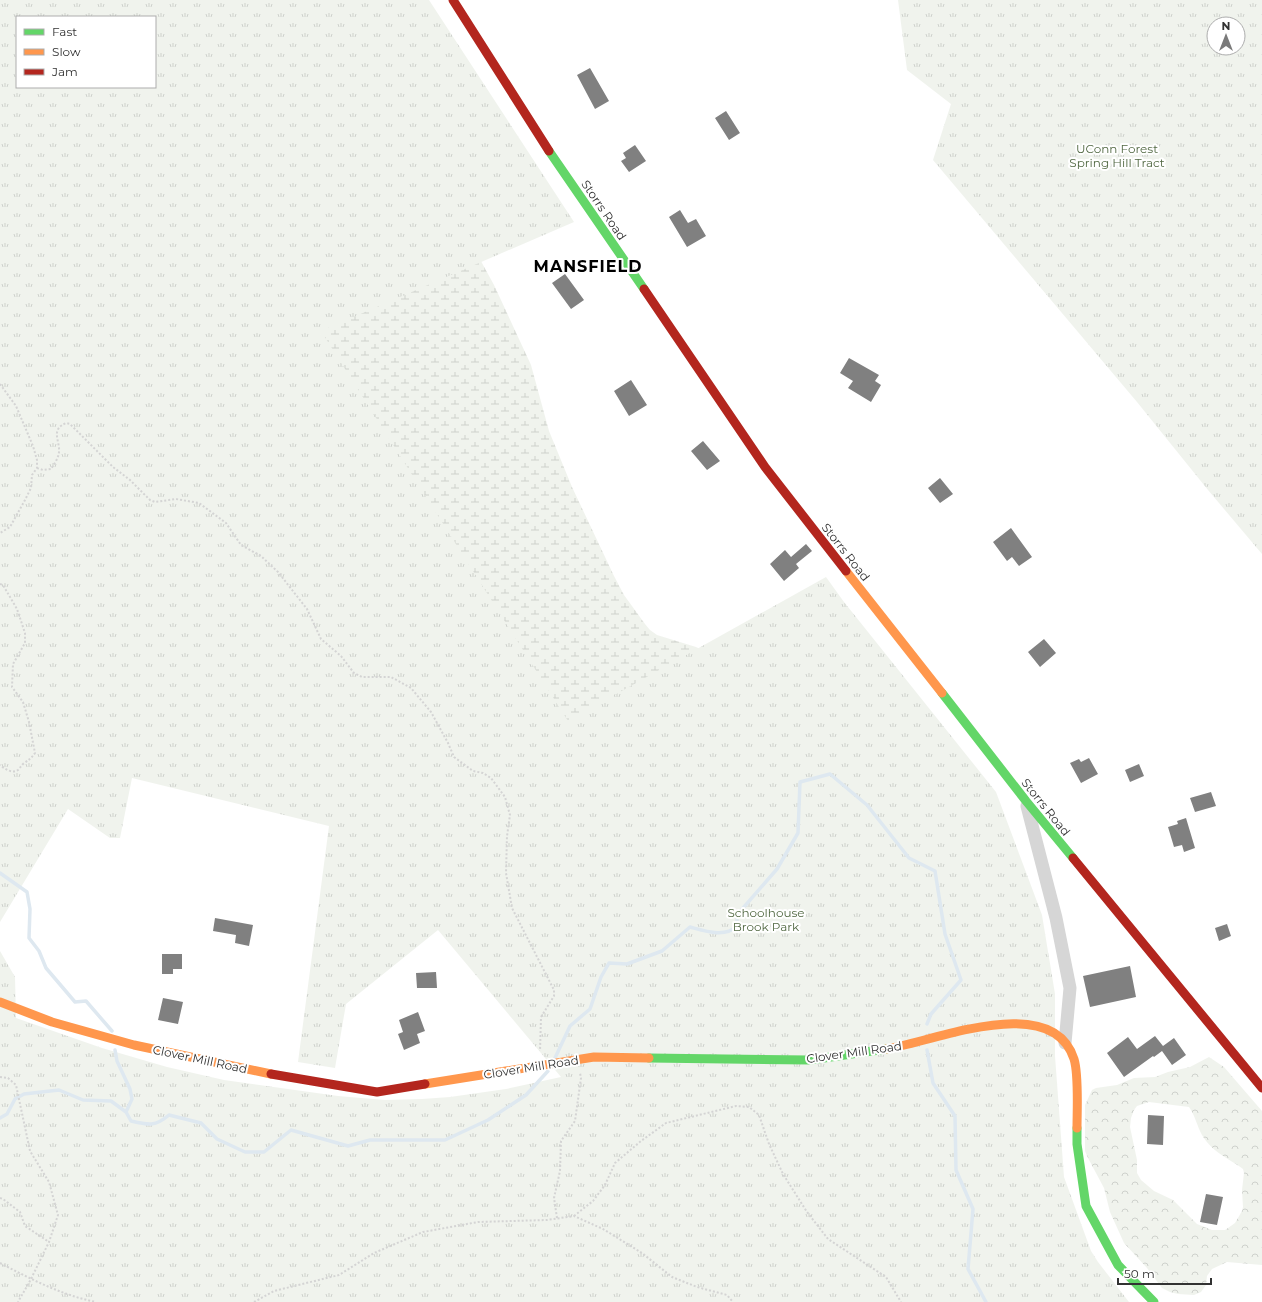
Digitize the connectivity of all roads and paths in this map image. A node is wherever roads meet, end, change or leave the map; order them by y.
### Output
1 (453, 0) edge
2 (0, 384) edge
3 (37, 468) junction
4 (0, 533) edge
5 (0, 584) edge
6 (0, 765) edge
7 (1026, 801) junction
8 (0, 1002) edge
9 (1065, 1043) junction
10 (578, 1060) junction
11 (545, 1065) junction
12 (0, 1077) edge
13 (1262, 1088) edge
14 (0, 1198) edge
15 (574, 1216) junction
16 (557, 1218) junction
17 (49, 1242) junction
18 (0, 1263) edge
19 (31, 1279) junction
20 (18, 1302) edge
21 (96, 1302) edge
22 (254, 1302) edge
23 (733, 1302) edge
24 (902, 1302) edge
25 (1154, 1302) edge

1 - 7 street, Storrs Road
2 - 3 path
3 - 4 path
3 - 11 path
5 - 6 path
7 - 9 street
7 - 13 street, Storrs Road
8 - 11 street, Clover Mill Road
9 - 10 street, Clover Mill Road
9 - 25 street, Clover Mill Road
10 - 11 street, Clover Mill Road
10 - 16 path
12 - 17 path
14 - 17 path
15 - 16 path
15 - 23 path
15 - 24 path
16 - 22 path
17 - 19 path
18 - 19 path
19 - 20 path
19 - 21 path

